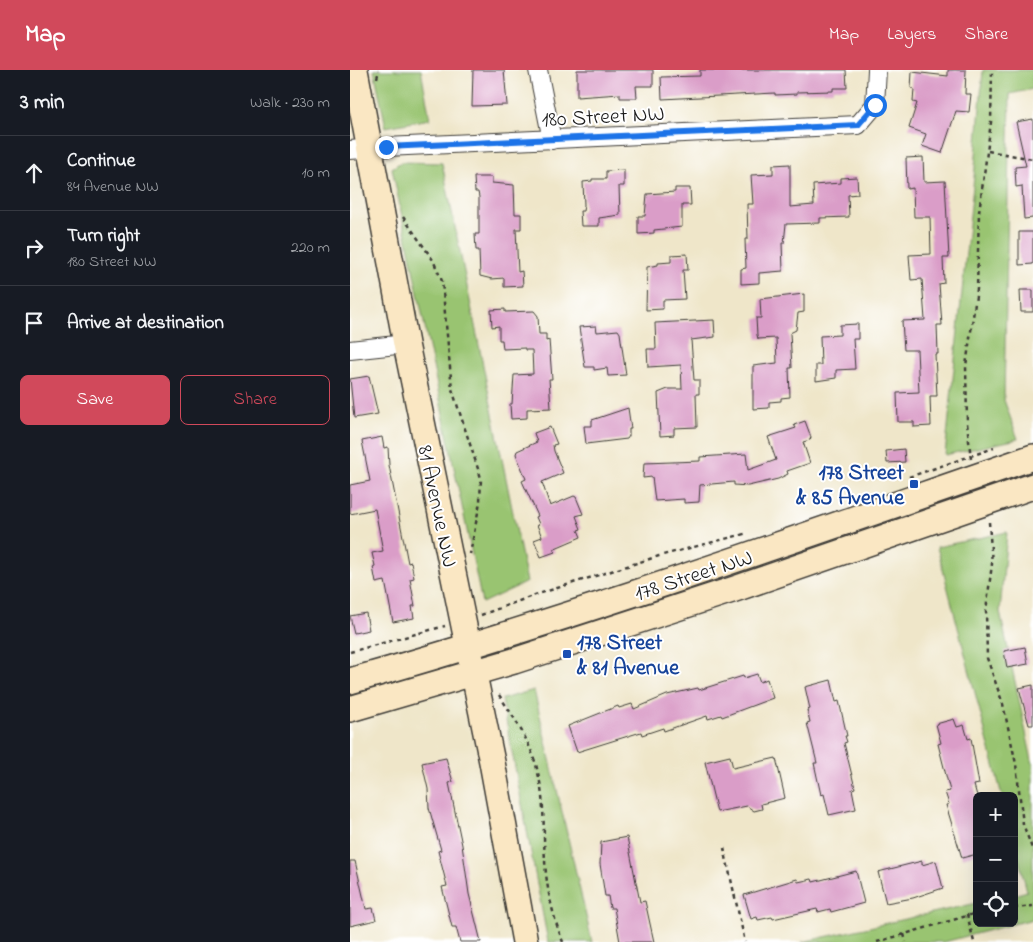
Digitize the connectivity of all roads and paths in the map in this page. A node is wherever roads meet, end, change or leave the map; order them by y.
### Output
1 (355, 70) edge
2 (379, 70) edge
3 (538, 70) edge
4 (876, 70) edge
5 (376, 85) dead end
6 (552, 140) junction
7 (360, 149) edge
8 (988, 152) dead end
9 (1033, 159) edge
10 (402, 214) dead end
11 (406, 344) junction
12 (350, 350) edge
13 (995, 448) dead end
14 (1033, 457) edge
15 (904, 479) dead end
16 (1033, 486) edge
17 (757, 530) dead end
18 (469, 560) dead end
19 (474, 615) junction
20 (477, 644) junction
21 (350, 652) edge
22 (482, 670) junction
23 (350, 681) edge
24 (350, 709) edge
25 (724, 848) dead end
26 (1033, 906) edge
27 (1018, 908) edge
28 (973, 913) edge
29 (967, 914) junction
30 (904, 934) junction
31 (525, 942) edge
32 (563, 942) edge
33 (745, 942) edge
34 (878, 942) edge
35 (906, 942) edge
36 (974, 942) edge

1 - 7 main road, 81 Avenue NW
2 - 5 path
3 - 6 street
4 - 6 street, 180 Street NW
6 - 7 street, 180 Street NW
7 - 11 main road, 81 Avenue NW
8 - 9 path
10 - 18 path
11 - 12 street
11 - 19 main road, 81 Avenue NW
13 - 15 path
14 - 20 main road, 178 Street NW
16 - 22 main road, 178 Street NW
17 - 19 path
19 - 20 main road, 81 Avenue NW
19 - 20 path
19 - 21 path
20 - 22 main road, 81 Avenue NW
20 - 23 main road, 178 Street NW
22 - 24 main road, 178 Street NW
22 - 31 main road, 81 Avenue NW
22 - 32 path
25 - 33 path
26 - 27 path
28 - 29 path
29 - 30 path
29 - 36 path
30 - 34 path
30 - 35 path

